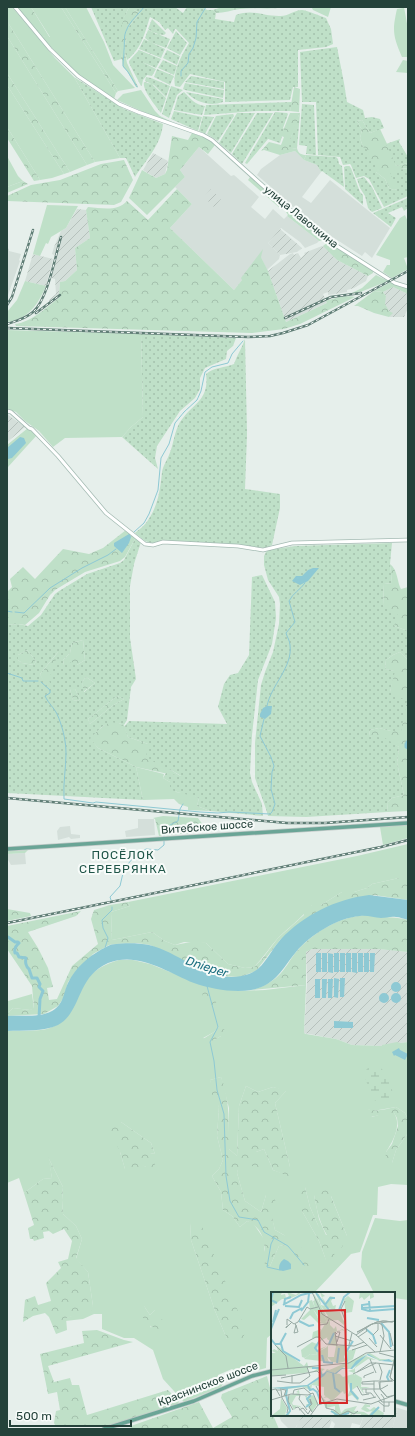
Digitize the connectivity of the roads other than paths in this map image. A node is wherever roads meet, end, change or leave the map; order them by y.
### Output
1 (16, 7) edge
2 (408, 287) edge
3 (7, 411) edge
4 (408, 540) edge
5 (408, 823) edge
6 (7, 849) edge
7 (271, 1371) edge
8 (395, 1401) edge
9 (408, 1406) edge
10 (104, 1429) edge

1 - 2 main road, улица Лавочкина
3 - 4 main road
5 - 6 main road, Витебское шоссе
7 - 10 main road, Краснинское шоссе
8 - 9 main road

